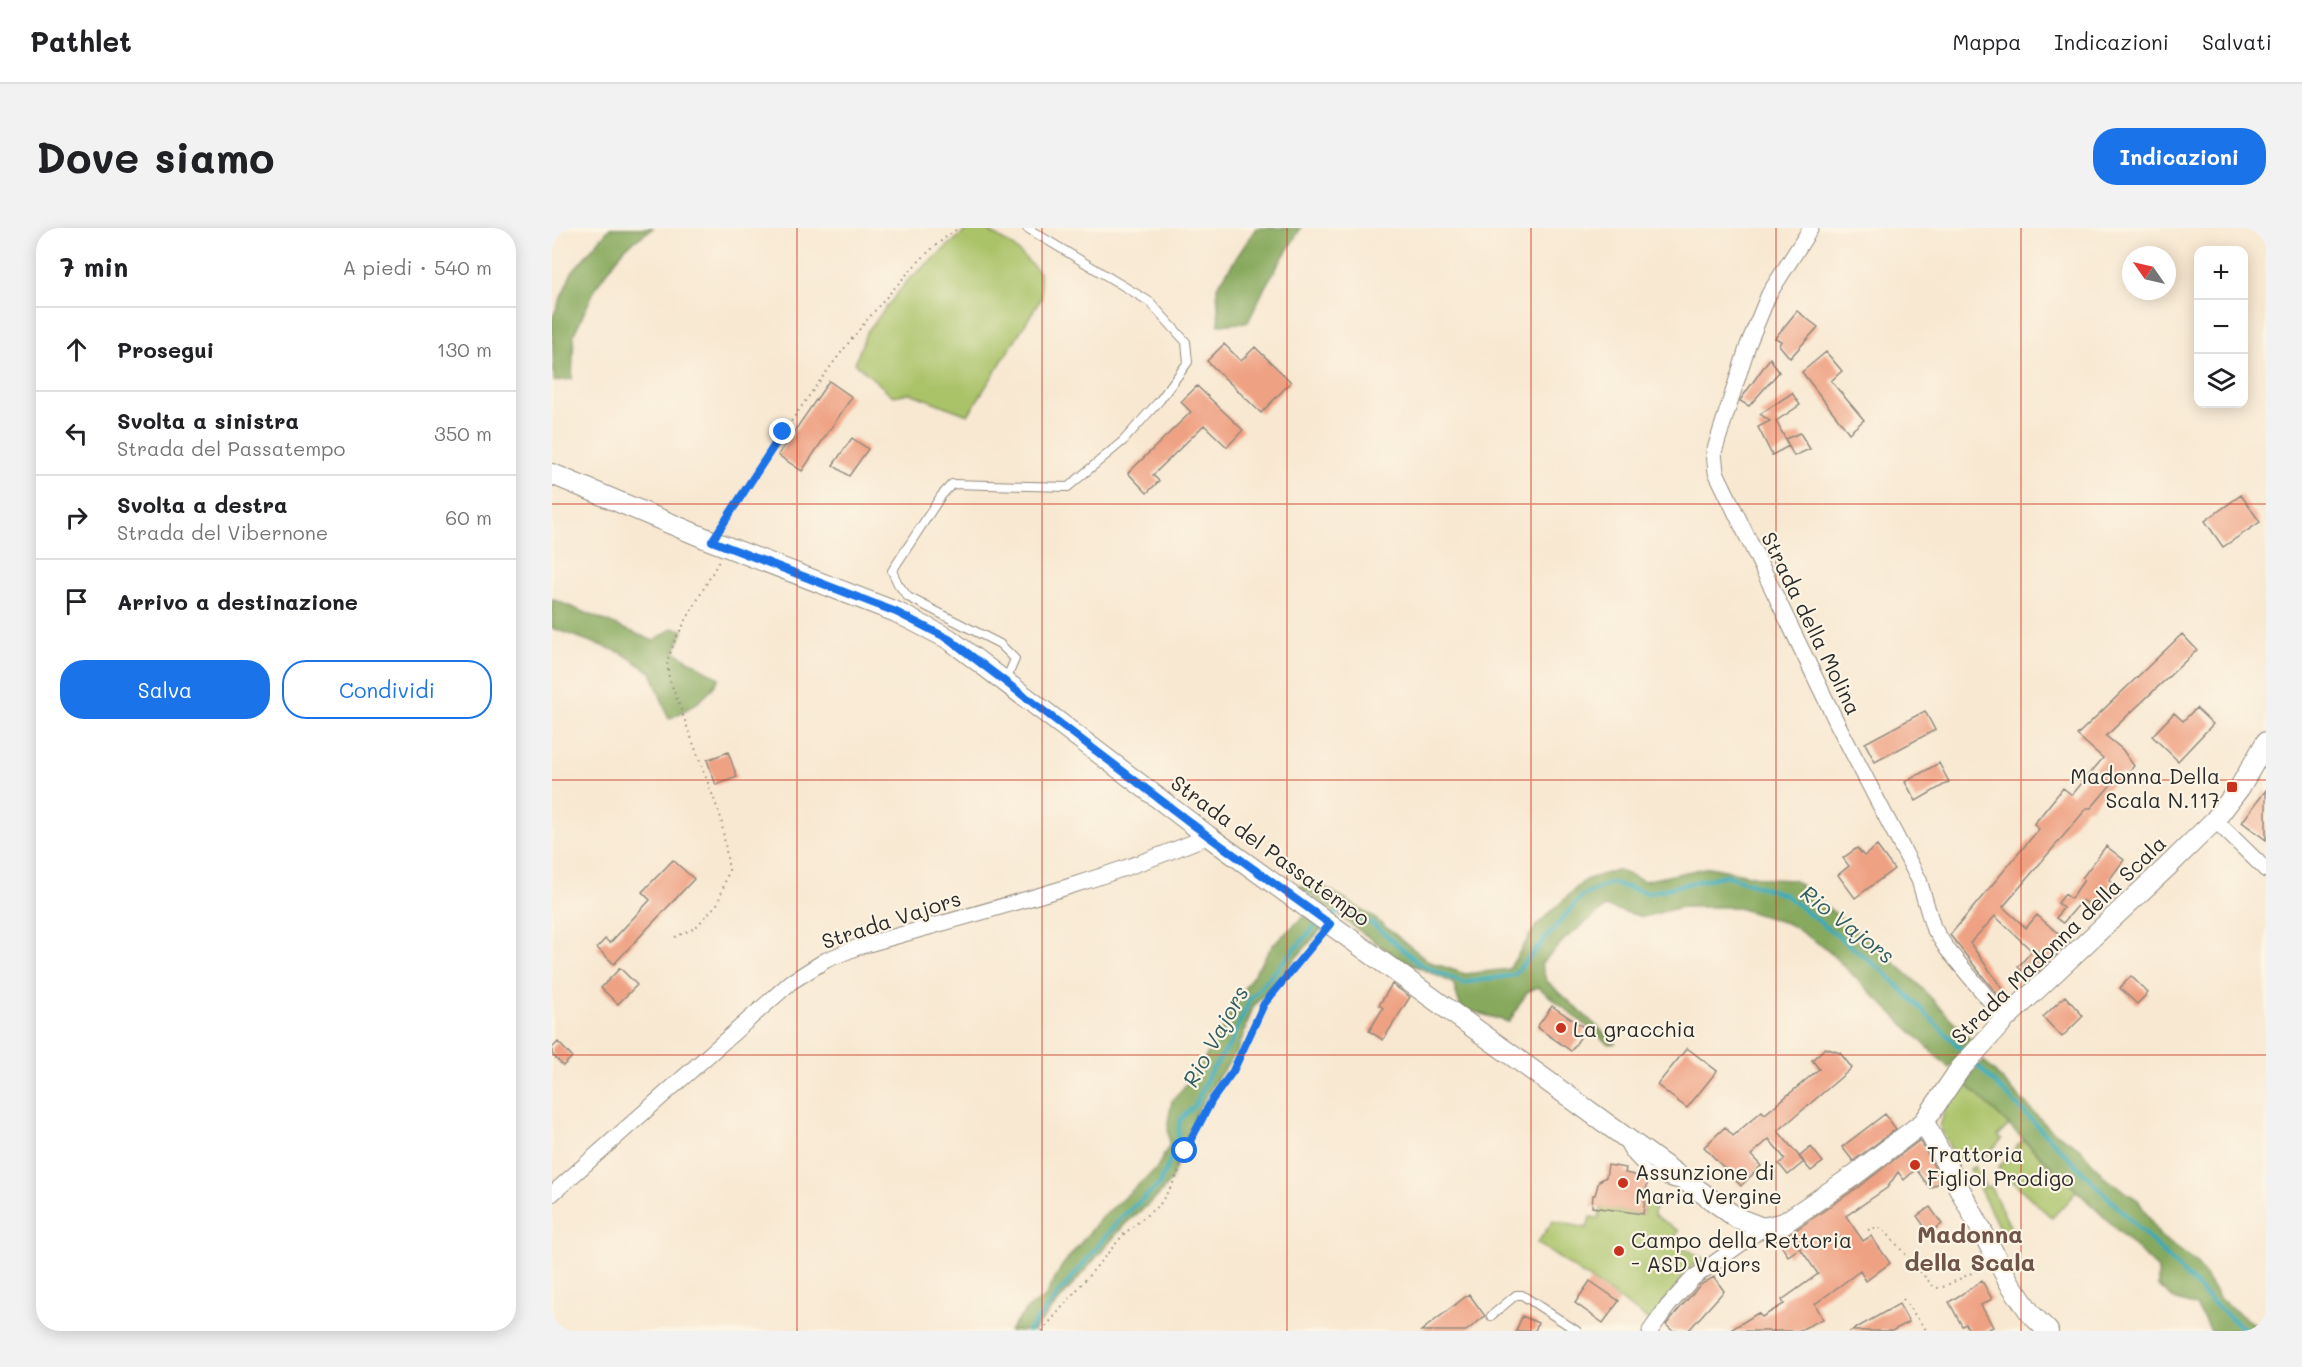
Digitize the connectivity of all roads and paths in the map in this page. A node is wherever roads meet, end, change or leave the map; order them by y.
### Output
1 (959, 228) edge
2 (1027, 228) edge
3 (1811, 228) edge
4 (552, 474) edge
5 (719, 544) junction
6 (1005, 682) junction
7 (2266, 742) edge
8 (2215, 820) junction
9 (1208, 836) junction
10 (2266, 870) edge
11 (1324, 919) junction
12 (675, 938) dead end
13 (2005, 1019) junction
14 (1924, 1122) junction
15 (552, 1194) edge
16 (1763, 1228) junction
17 (1868, 1230) dead end
18 (1997, 1260) junction
19 (1903, 1299) dead end
20 (1491, 1316) dead end
21 (1042, 1331) edge
22 (1577, 1331) edge
23 (1650, 1331) edge
24 (1927, 1331) edge
25 (2048, 1331) edge

1 - 5 path
2 - 6 lane
3 - 13 street, Strada della Molina
4 - 5 street, Strada del Passatempo
5 - 6 street, Strada del Passatempo
5 - 12 path
6 - 9 street, Strada del Passatempo
7 - 8 street, Strada Madonna della Scala
8 - 10 street
8 - 13 street, Strada Madonna della Scala
9 - 11 street, Strada del Passatempo
9 - 15 street, Strada Vajors
11 - 16 street, Strada del Passatempo
11 - 21 path
13 - 14 street, Strada Madonna della Scala
14 - 16 street
14 - 18 street
16 - 23 street
17 - 18 path
18 - 25 street
19 - 24 path
20 - 22 lane

